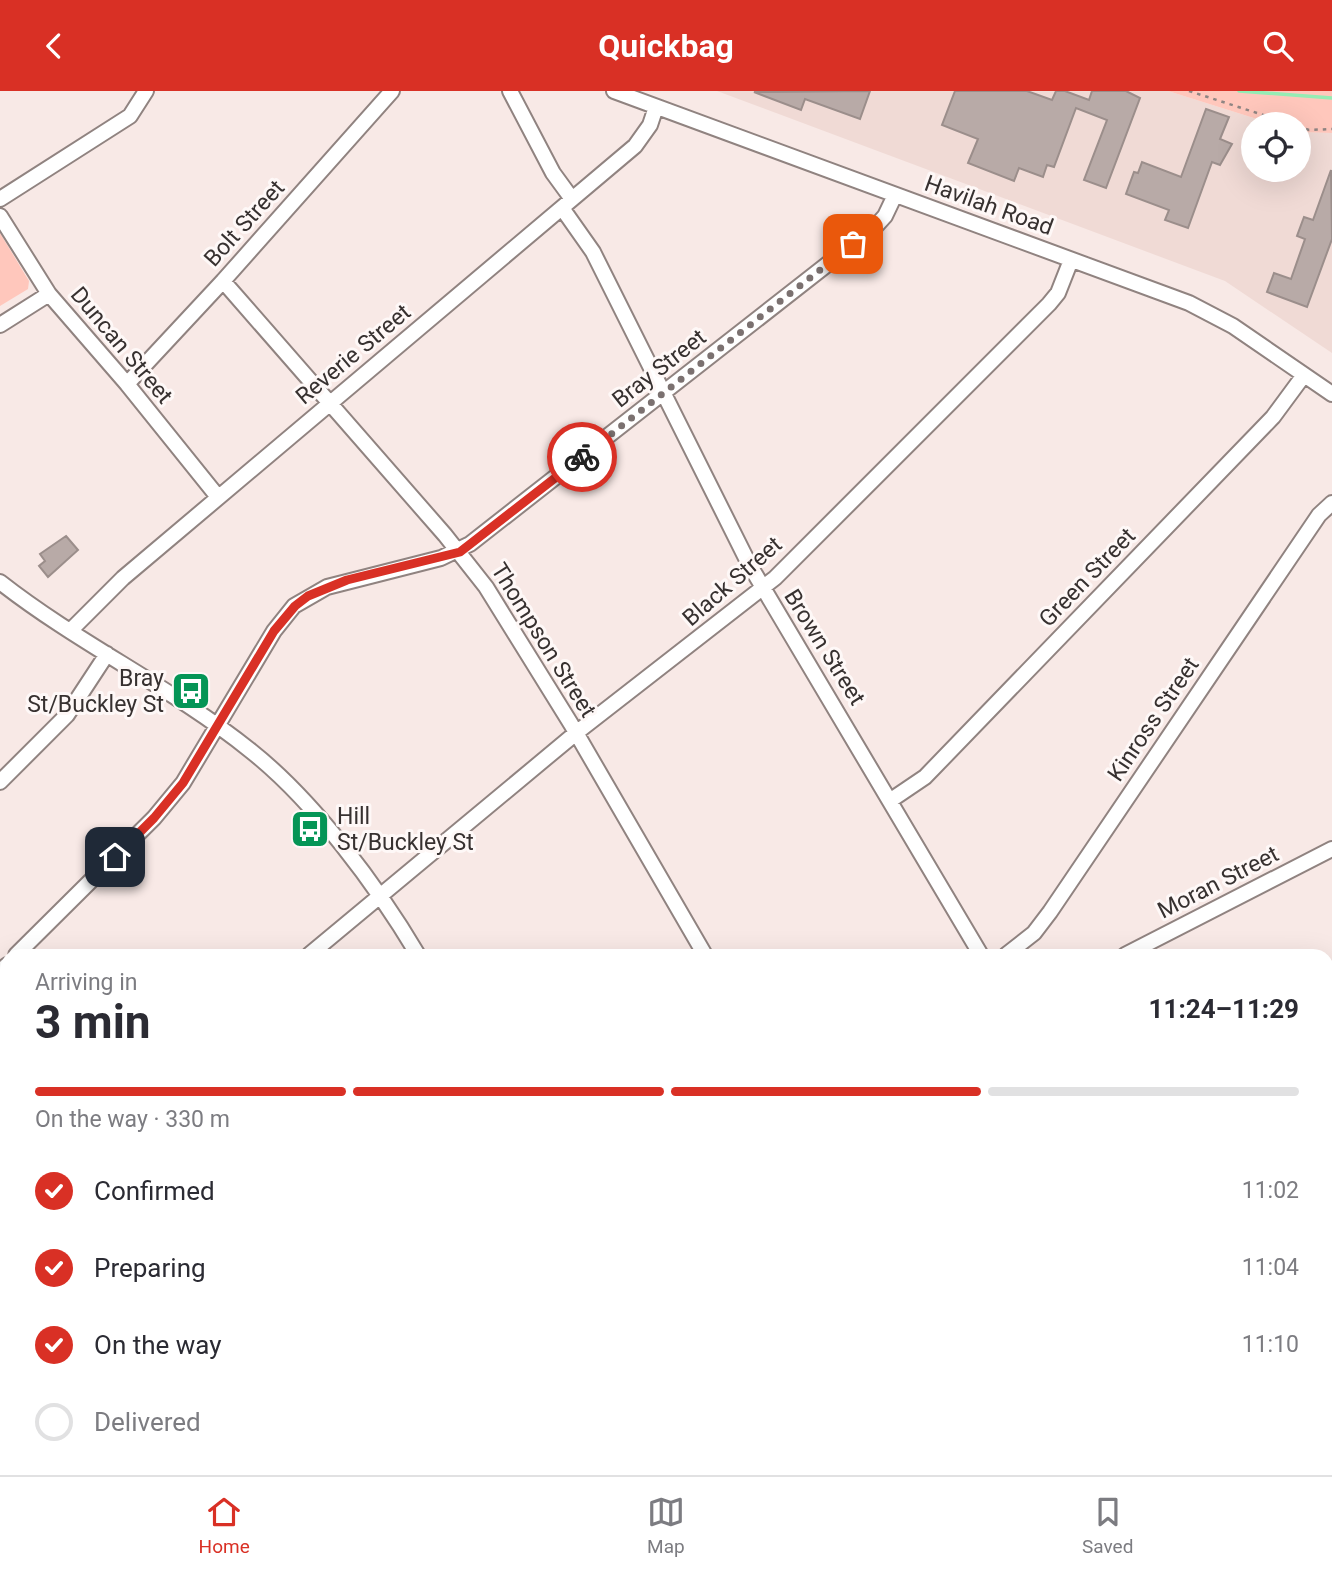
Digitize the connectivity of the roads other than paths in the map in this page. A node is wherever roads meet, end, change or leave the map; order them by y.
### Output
1 (146, 91) edge
2 (392, 91) edge
3 (510, 91) edge
4 (614, 91) edge
5 (656, 107) junction
6 (895, 195) junction
7 (0, 199) edge
8 (567, 204) junction
9 (0, 216) edge
10 (1071, 260) junction
11 (223, 281) junction
12 (49, 294) junction
13 (0, 325) edge
14 (1304, 375) junction
15 (127, 384) junction
16 (663, 393) junction
17 (1332, 394) edge
18 (329, 404) junction
19 (218, 497) junction
20 (1332, 503) edge
21 (460, 552) junction
22 (2, 588) edge
23 (763, 588) junction
24 (71, 630) junction
25 (107, 654) junction
26 (218, 727) junction
27 (576, 733) junction
28 (0, 782) edge
29 (891, 800) junction
30 (1332, 849) edge
31 (380, 896) junction
32 (22, 949) edge
33 (316, 949) edge
34 (414, 949) edge
35 (702, 949) edge
36 (978, 949) edge
37 (1014, 949) edge
38 (1137, 949) edge

1 - 7 street
2 - 11 street, Bolt Street
3 - 8 street, Brown Street
4 - 5 street, Havilah Road
5 - 6 street, Havilah Road
5 - 8 street, Reverie Street
6 - 10 street, Havilah Road
6 - 16 street, Bray Street
8 - 16 street, Brown Street
8 - 18 street, Reverie Street
9 - 12 street, Duncan Street
10 - 14 street, Havilah Road
10 - 23 street, Black Street
11 - 15 street, Bolt Street
11 - 18 street, Thompson Street
12 - 13 street
12 - 15 street, Duncan Street
14 - 17 street, Havilah Road
14 - 29 street, Green Street
15 - 19 street, Duncan Street
16 - 21 street, Bray Street
16 - 23 street, Brown Street
18 - 19 street, Reverie Street
18 - 21 street, Thompson Street
19 - 24 street, Reverie Street
20 - 37 street, Kinross Street
21 - 26 street, Bray Street
21 - 27 street, Thompson Street
22 - 24 street
23 - 27 street, Black Street
23 - 29 street, Brown Street
24 - 25 street
25 - 26 street
25 - 28 street
26 - 31 street
26 - 32 street, Bray Street
27 - 31 street, Black Street
27 - 35 street, Thompson Street
29 - 36 street, Brown Street
30 - 38 street, Moran Street
31 - 33 street, Black Street
31 - 34 street

